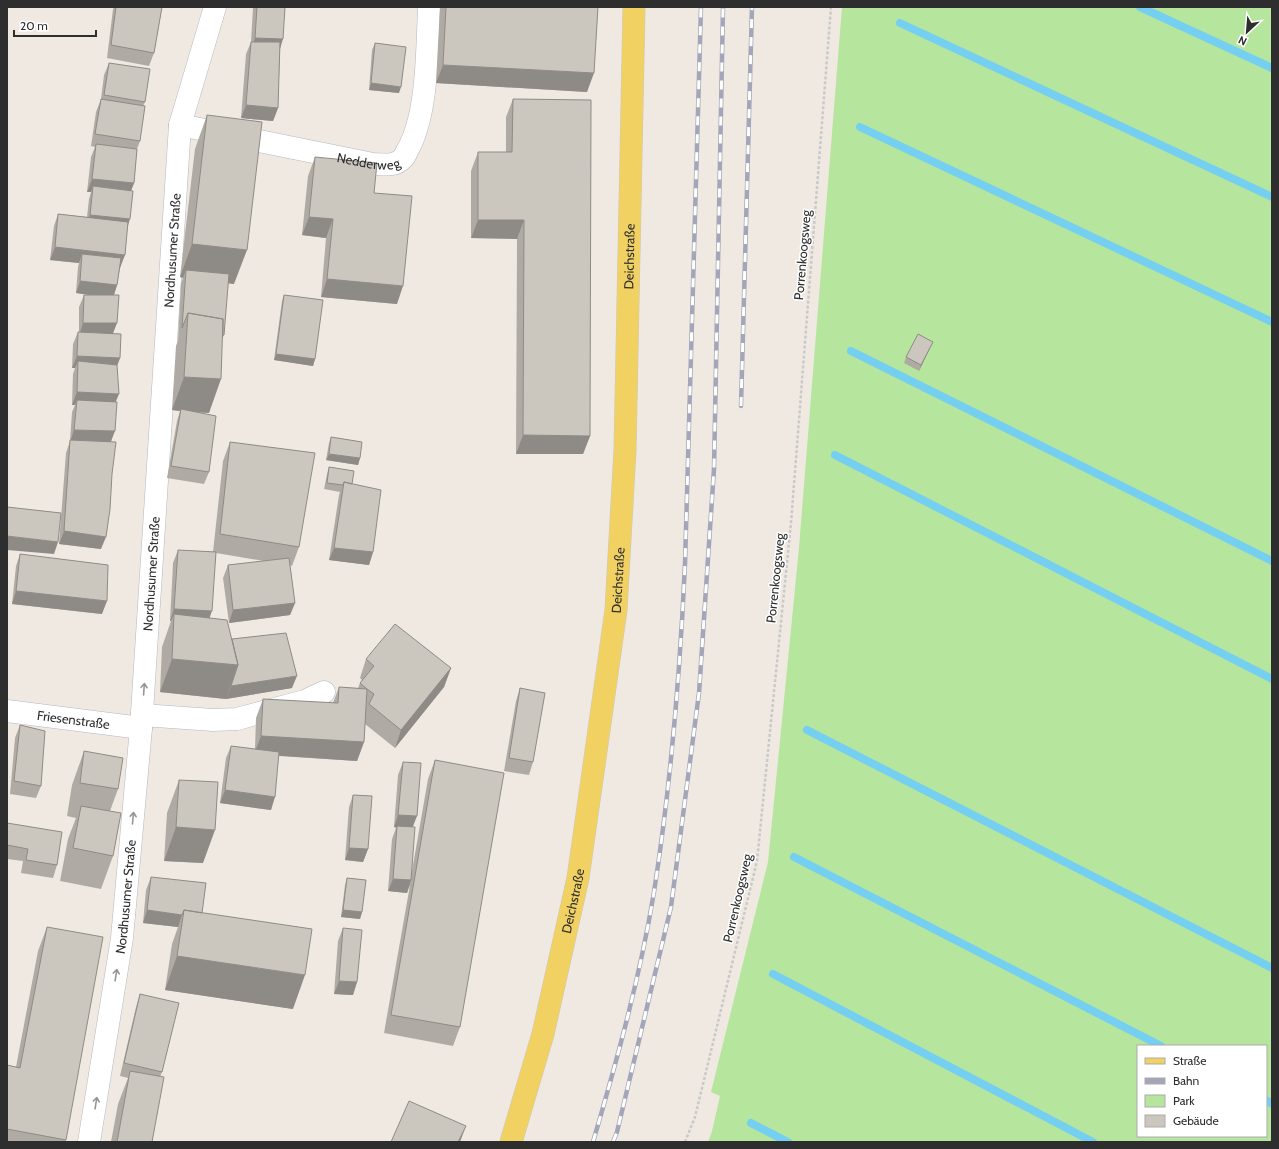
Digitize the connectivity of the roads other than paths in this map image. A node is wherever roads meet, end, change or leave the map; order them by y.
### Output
1 (215, 7) edge
2 (429, 7) edge
3 (634, 7) edge
4 (180, 125) junction
5 (324, 692) dead end
6 (7, 711) edge
7 (141, 722) junction
8 (90, 1142) edge
9 (511, 1142) edge

1 - 4 street, Nordhusumer Straße
2 - 4 street, Nedderweg
3 - 9 main road, Deichstraße
7 -> 4 street, Nordhusumer Straße
5 - 7 street, Friesenstraße
6 - 7 street, Friesenstraße
8 -> 7 street, Nordhusumer Straße

